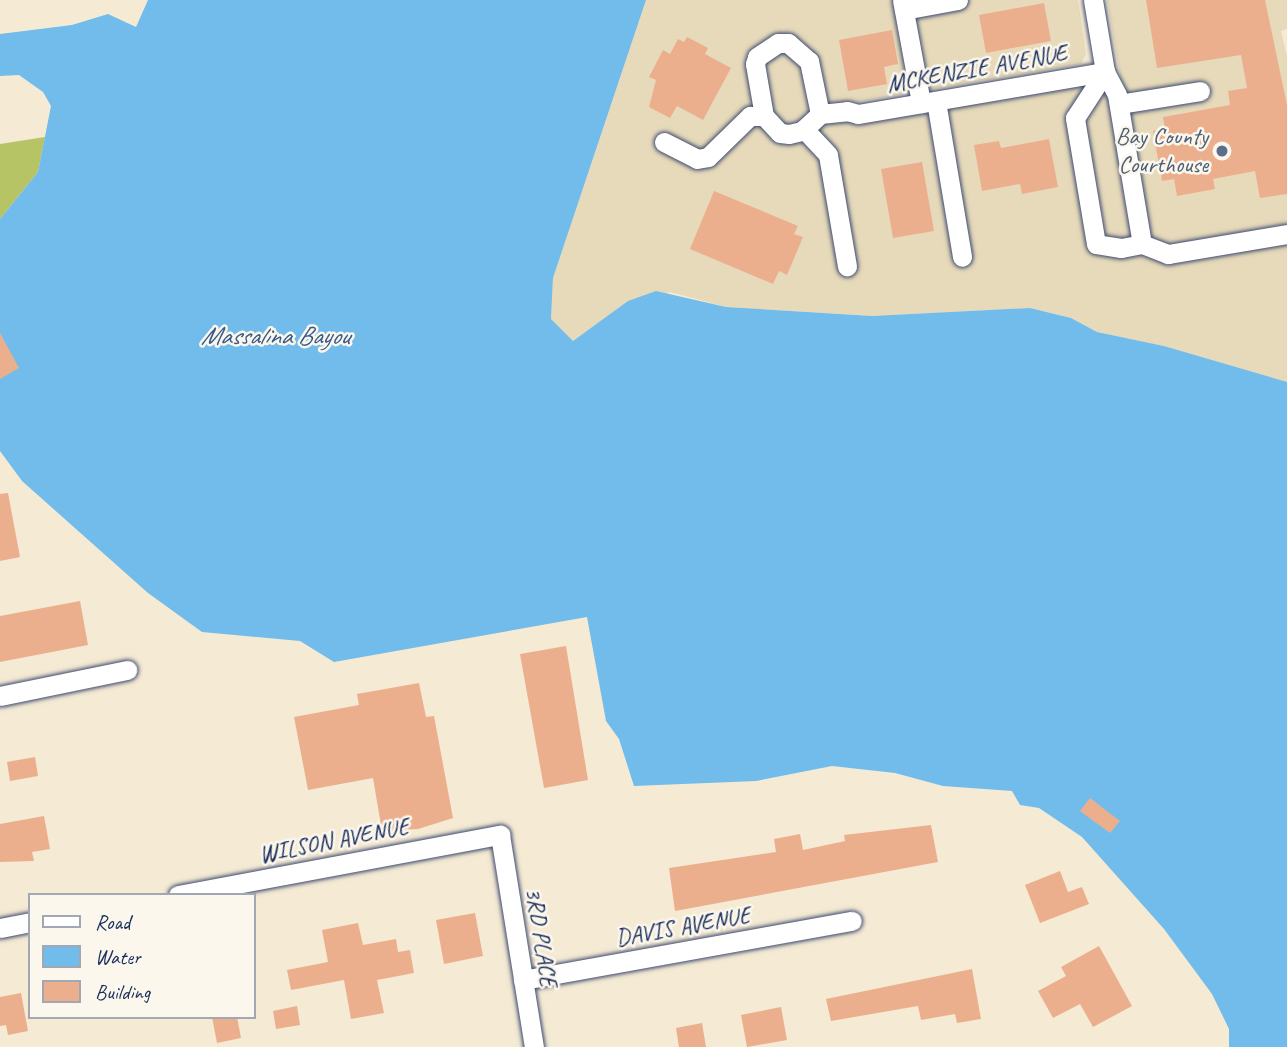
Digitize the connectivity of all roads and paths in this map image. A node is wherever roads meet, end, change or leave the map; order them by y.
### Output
1 (958, 0) edge
2 (1093, 0) edge
3 (903, 5) edge
4 (1105, 72) junction
5 (1200, 91) dead end
6 (928, 102) junction
7 (1119, 104) junction
8 (820, 114) junction
9 (764, 116) junction
10 (804, 129) junction
11 (664, 142) dead end
12 (1287, 234) edge
13 (1142, 244) junction
14 (962, 257) dead end
15 (847, 266) dead end
16 (127, 670) dead end
17 (0, 696) edge
18 (500, 835) joint
19 (188, 893) edge
20 (852, 921) dead end
21 (28, 922) edge
22 (0, 928) edge
23 (523, 980) junction
24 (534, 1047) edge

1 - 3 street
2 - 4 street
3 - 6 street
4 - 6 street, MCKENZIE AVENUE
4 - 7 street
4 - 13 street
5 - 7 street
6 - 8 street, MCKENZIE AVENUE
6 - 14 street
7 - 13 street
8 - 9 street
8 - 10 street
9 - 10 street
9 - 11 street
10 - 15 street
12 - 13 street
16 - 17 street
18 - 19 street, WILSON AVENUE
18 - 23 street, 3RD PLACE
20 - 23 street, DAVIS AVENUE
21 - 22 street
23 - 24 street, 3RD PLACE

